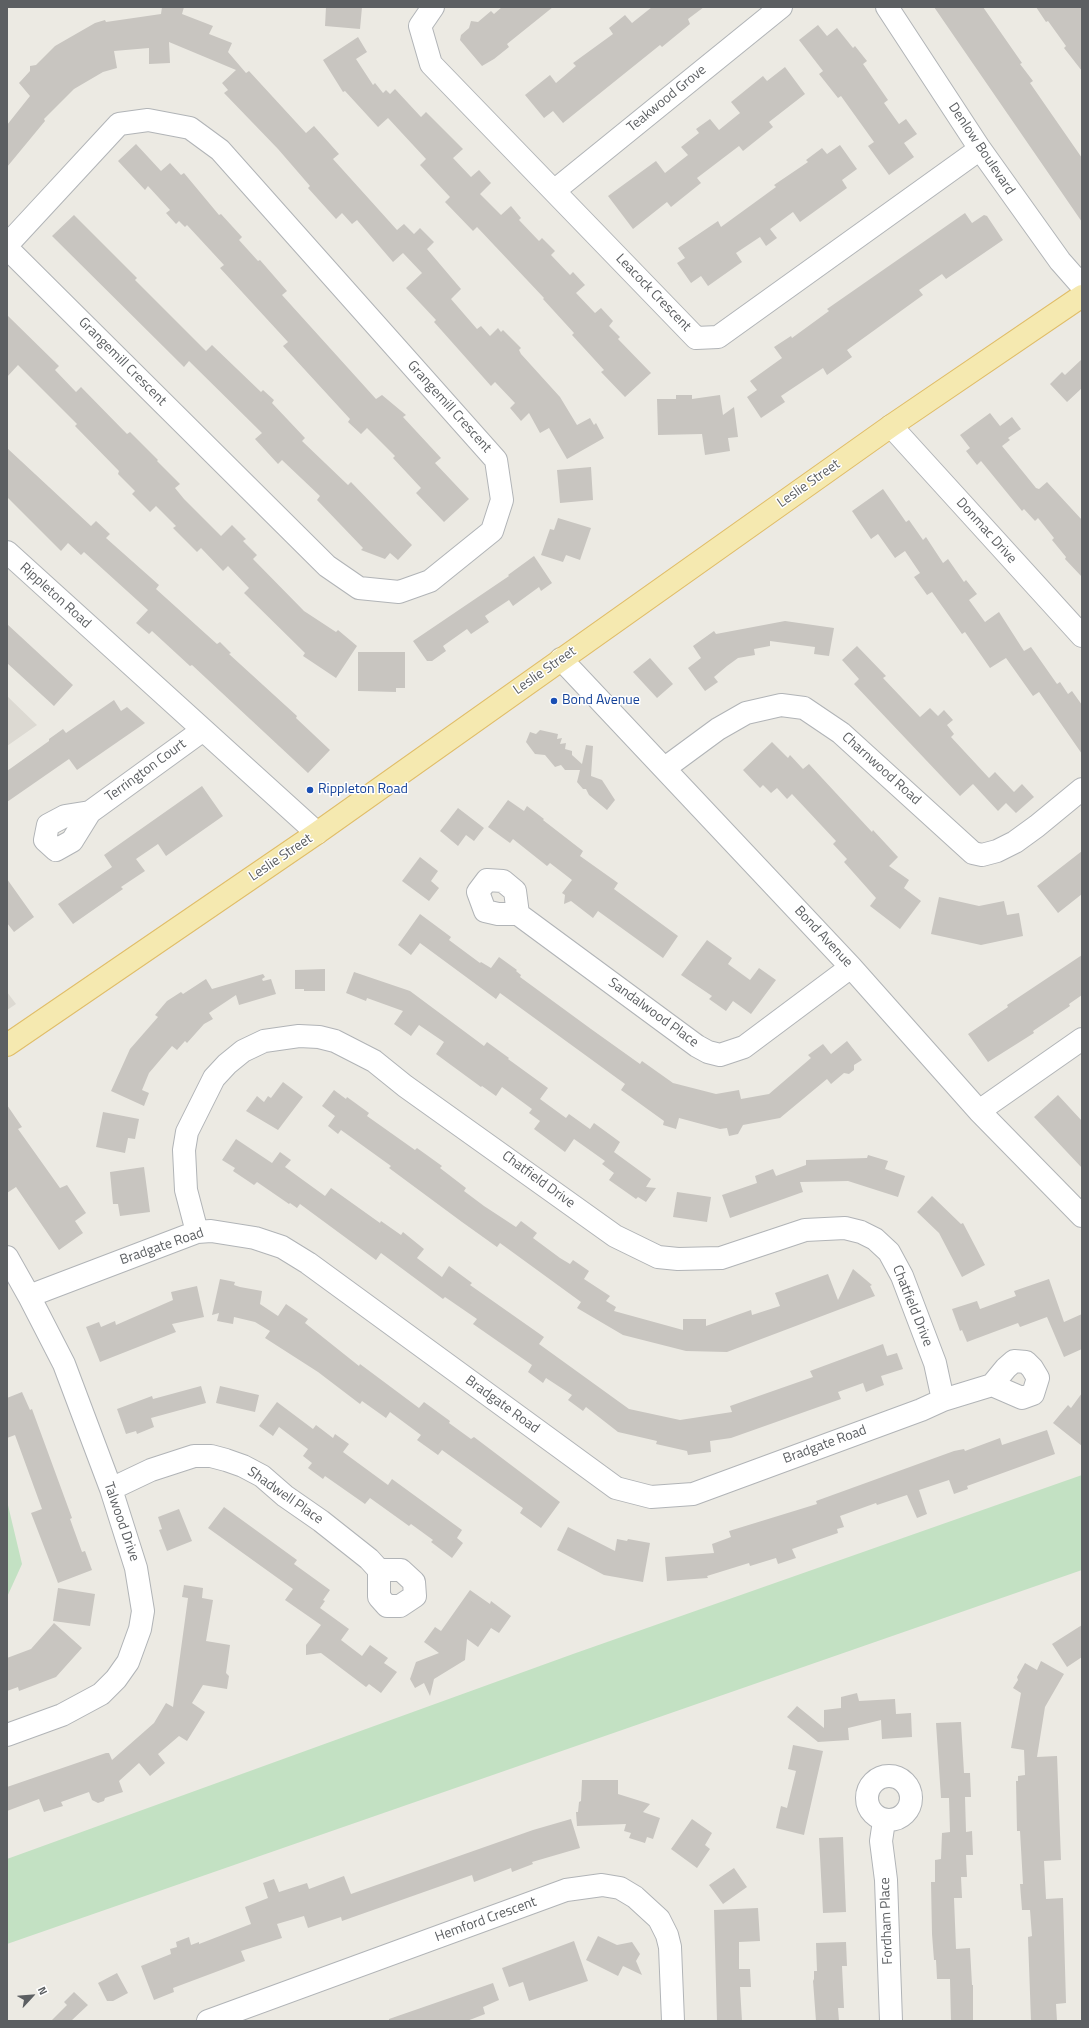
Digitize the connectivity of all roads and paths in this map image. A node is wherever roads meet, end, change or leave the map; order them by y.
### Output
1 (433, 7) edge
2 (781, 7) edge
3 (887, 7) edge
4 (980, 150) junction
5 (554, 191) junction
6 (7, 245) edge
7 (7, 248) edge
8 (1082, 286) edge
9 (1082, 296) edge
10 (891, 426) junction
11 (7, 552) edge
12 (1082, 636) edge
13 (562, 659) junction
14 (203, 730) junction
15 (664, 768) junction
16 (1082, 789) edge
17 (90, 812) dead end
18 (317, 834) junction
19 (518, 914) dead end
20 (851, 966) junction
21 (1082, 1040) edge
22 (7, 1045) edge
23 (979, 1111) junction
24 (1082, 1216) edge
25 (198, 1232) junction
26 (7, 1257) edge
27 (29, 1296) junction
28 (992, 1385) dead end
29 (944, 1400) junction
30 (111, 1489) junction
31 (379, 1570) dead end
32 (7, 1735) edge
33 (884, 1820) dead end
34 (208, 2021) edge
35 (673, 2021) edge
36 (891, 2021) edge

1 - 5 street, Leacock Crescent
2 - 5 street, Teakwood Grove
3 - 4 street, Denlow Boulevard
4 - 5 street, Leacock Crescent
4 - 8 street, Denlow Boulevard
6 - 7 street, Grangemill Crescent
9 - 10 main road, Leslie Street
10 - 12 street, Donmac Drive
10 - 13 main road, Leslie Street
11 - 14 street, Rippleton Road
13 - 15 street, Bond Avenue
13 - 18 main road, Leslie Street
14 - 17 street, Terrington Court
14 - 18 street, Rippleton Road
15 - 16 street, Charnwood Road
15 - 20 street, Bond Avenue
18 - 22 main road, Leslie Street
19 - 20 street, Sandalwood Place
20 - 23 street, Bond Avenue
21 - 23 street
23 - 24 street, Bond Avenue
25 - 27 street, Bradgate Road
25 - 29 street, Bradgate Road
25 - 29 street, Chatfield Drive
26 - 27 street, Talwood Drive
27 - 30 street, Talwood Drive
28 - 29 street, Bradgate Road
30 - 31 street, Shadwell Place
30 - 32 street, Talwood Drive
33 - 36 street, Fordham Place
34 - 35 street, Hemford Crescent

